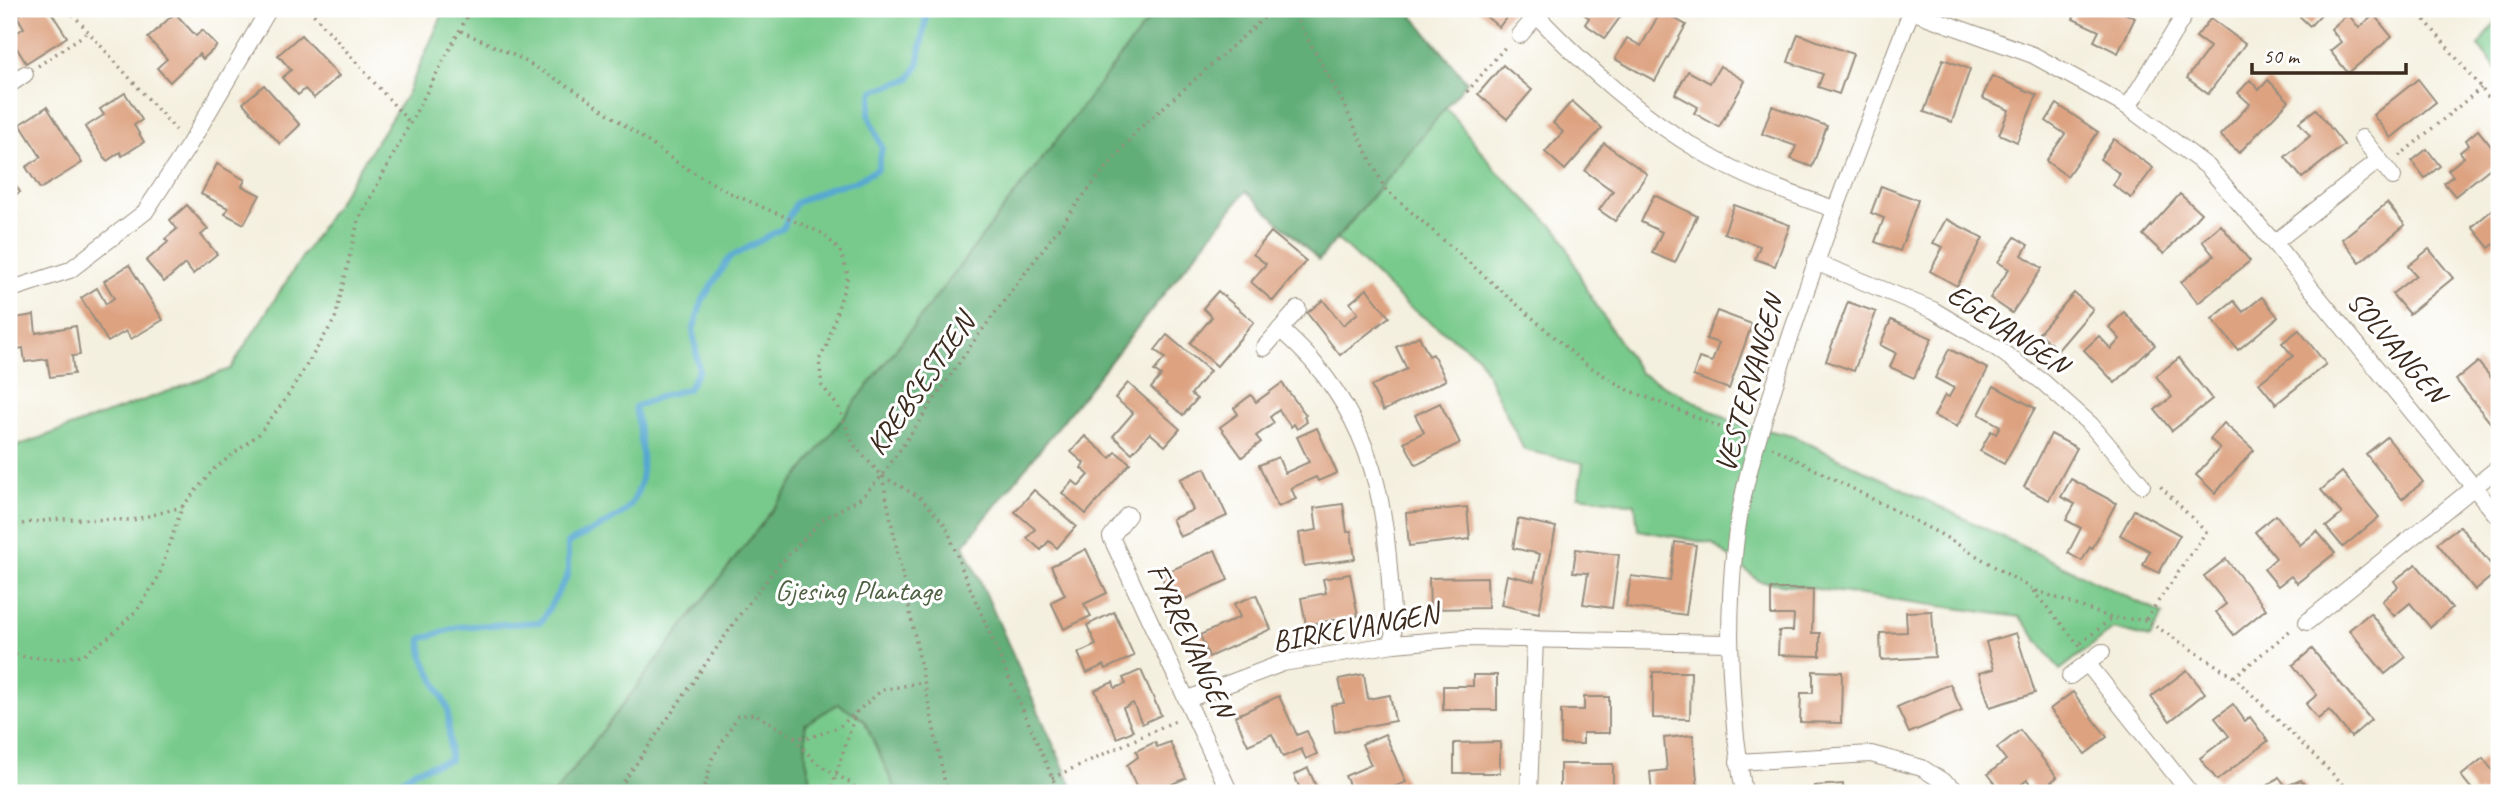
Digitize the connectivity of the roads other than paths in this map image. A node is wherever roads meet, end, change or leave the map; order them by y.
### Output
1 (269, 9) edge
2 (2188, 9) edge
3 (1911, 10) edge
4 (1540, 12) edge
5 (1521, 35) road end
6 (25, 74) road end
7 (9, 85) edge
8 (2128, 107) junction
9 (2362, 138) dead end
10 (2379, 160) junction
11 (2393, 177) dead end
12 (1834, 209) junction
13 (2274, 243) junction
14 (1815, 262) junction
15 (9, 290) edge
16 (1298, 309) dead end
17 (1280, 329) junction
18 (1264, 348) dead end
19 (2499, 467) edge
20 (2142, 485) road end
21 (2476, 487) junction
22 (1128, 515) dead end
23 (2499, 518) edge
24 (2307, 622) road end
25 (1535, 639) junction
26 (1730, 643) junction
27 (1394, 644) junction
28 (2102, 652) dead end
29 (2087, 663) junction
30 (2070, 676) dead end
31 (1188, 699) junction
32 (1738, 762) junction
33 (1230, 793) edge
34 (1529, 793) edge
35 (1744, 793) edge
36 (1961, 793) edge
37 (2190, 793) edge

1 - 15 street
2 - 8 street
3 - 8 street, SOLVANGEN
3 - 12 street, VESTERVANGEN
4 - 5 street
4 - 12 street
6 - 7 street
8 - 13 street, SOLVANGEN
9 - 10 street
10 - 11 street
10 - 13 street
12 - 14 street, VESTERVANGEN
13 - 21 street, SOLVANGEN
14 - 20 street, EGEVANGEN
14 - 26 street, VESTERVANGEN
16 - 17 street
17 - 18 street
17 - 27 street
19 - 21 street
21 - 23 street, SOLVANGEN
21 - 24 street
22 - 31 street, FYRREVANGEN
25 - 26 street, BIRKEVANGEN
25 - 27 street, BIRKEVANGEN
25 - 34 street
26 - 32 street, VESTERVANGEN
27 - 31 street, BIRKEVANGEN
28 - 29 street
29 - 30 street
29 - 37 street
31 - 33 street, FYRREVANGEN
32 - 35 street, VESTERVANGEN
32 - 36 street

